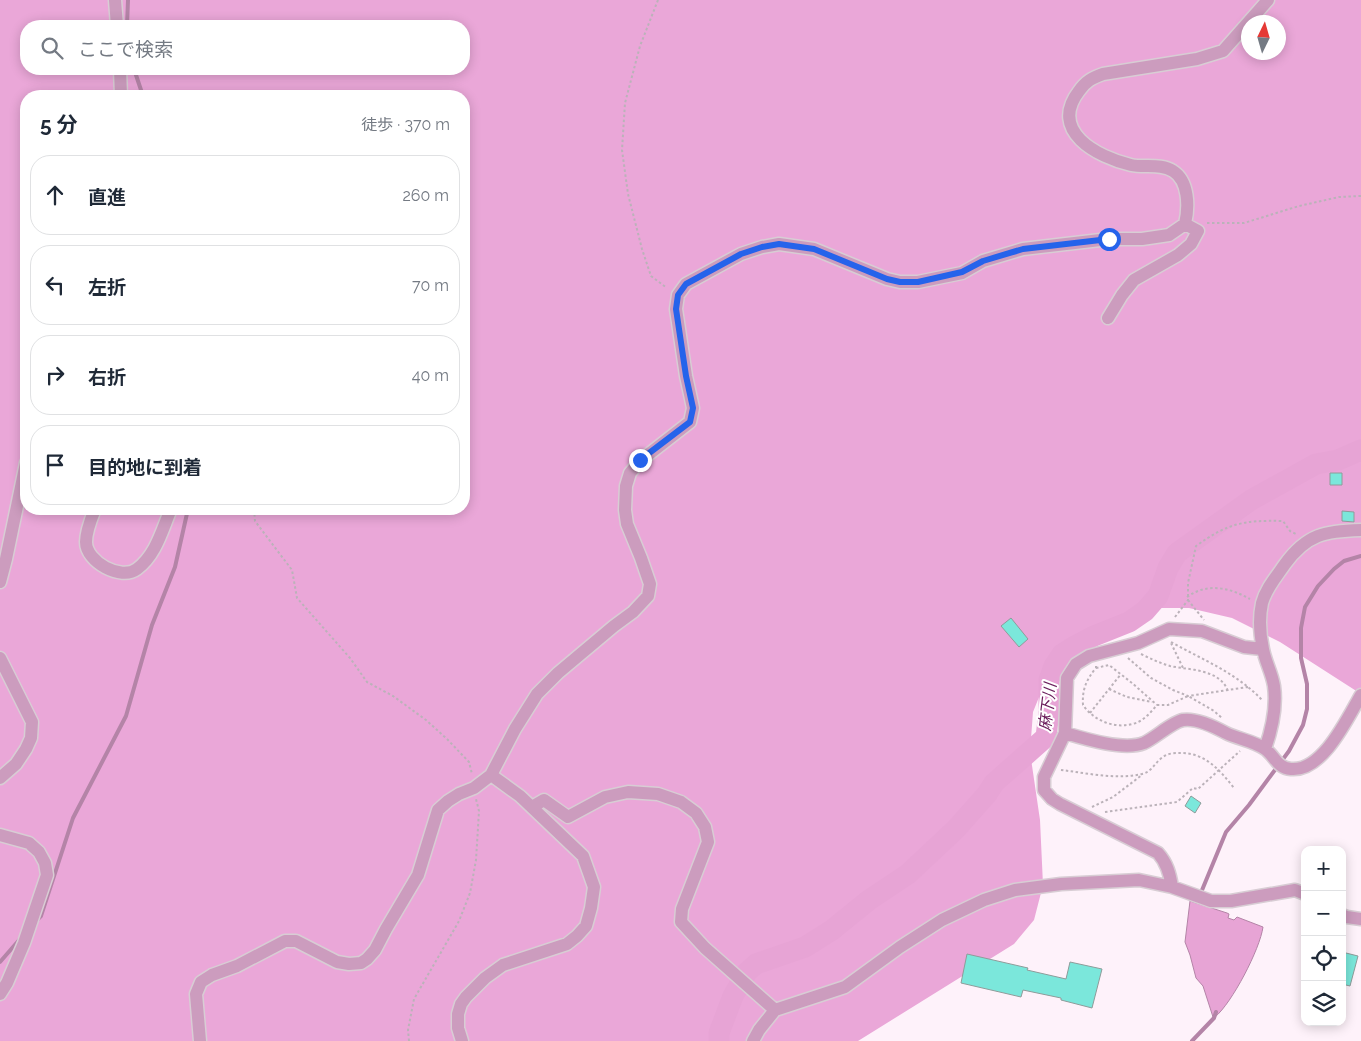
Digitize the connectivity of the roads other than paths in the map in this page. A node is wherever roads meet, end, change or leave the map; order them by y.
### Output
1 (115, 0) edge
2 (1268, 0) edge
3 (117, 20) edge
4 (120, 75) edge
5 (121, 90) edge
6 (1185, 224) junction
7 (1108, 318) dead end
8 (20, 492) edge
9 (92, 515) edge
10 (168, 515) edge
11 (1361, 530) edge
12 (0, 582) edge
13 (1262, 649) junction
14 (0, 658) edge
15 (1361, 695) edge
16 (1065, 733) junction
17 (1265, 749) junction
18 (491, 776) junction
19 (0, 778) edge
20 (532, 807) junction
21 (0, 835) edge
22 (1172, 887) junction
23 (1301, 892) edge
24 (1346, 917) edge
25 (1361, 919) edge
26 (0, 994) edge
27 (775, 1010) junction
28 (200, 1041) edge
29 (462, 1041) edge
30 (753, 1041) edge

1 - 3 street
2 - 6 street
4 - 5 street
6 - 7 street
6 - 18 street
8 - 12 street
9 - 10 street
11 - 13 street
13 - 16 street
13 - 17 street
14 - 19 street
15 - 17 street
16 - 17 street
16 - 22 street
18 - 20 street
18 - 28 street
20 - 27 street
20 - 29 street
21 - 26 street
22 - 23 street
22 - 27 street
24 - 25 street
27 - 30 street

